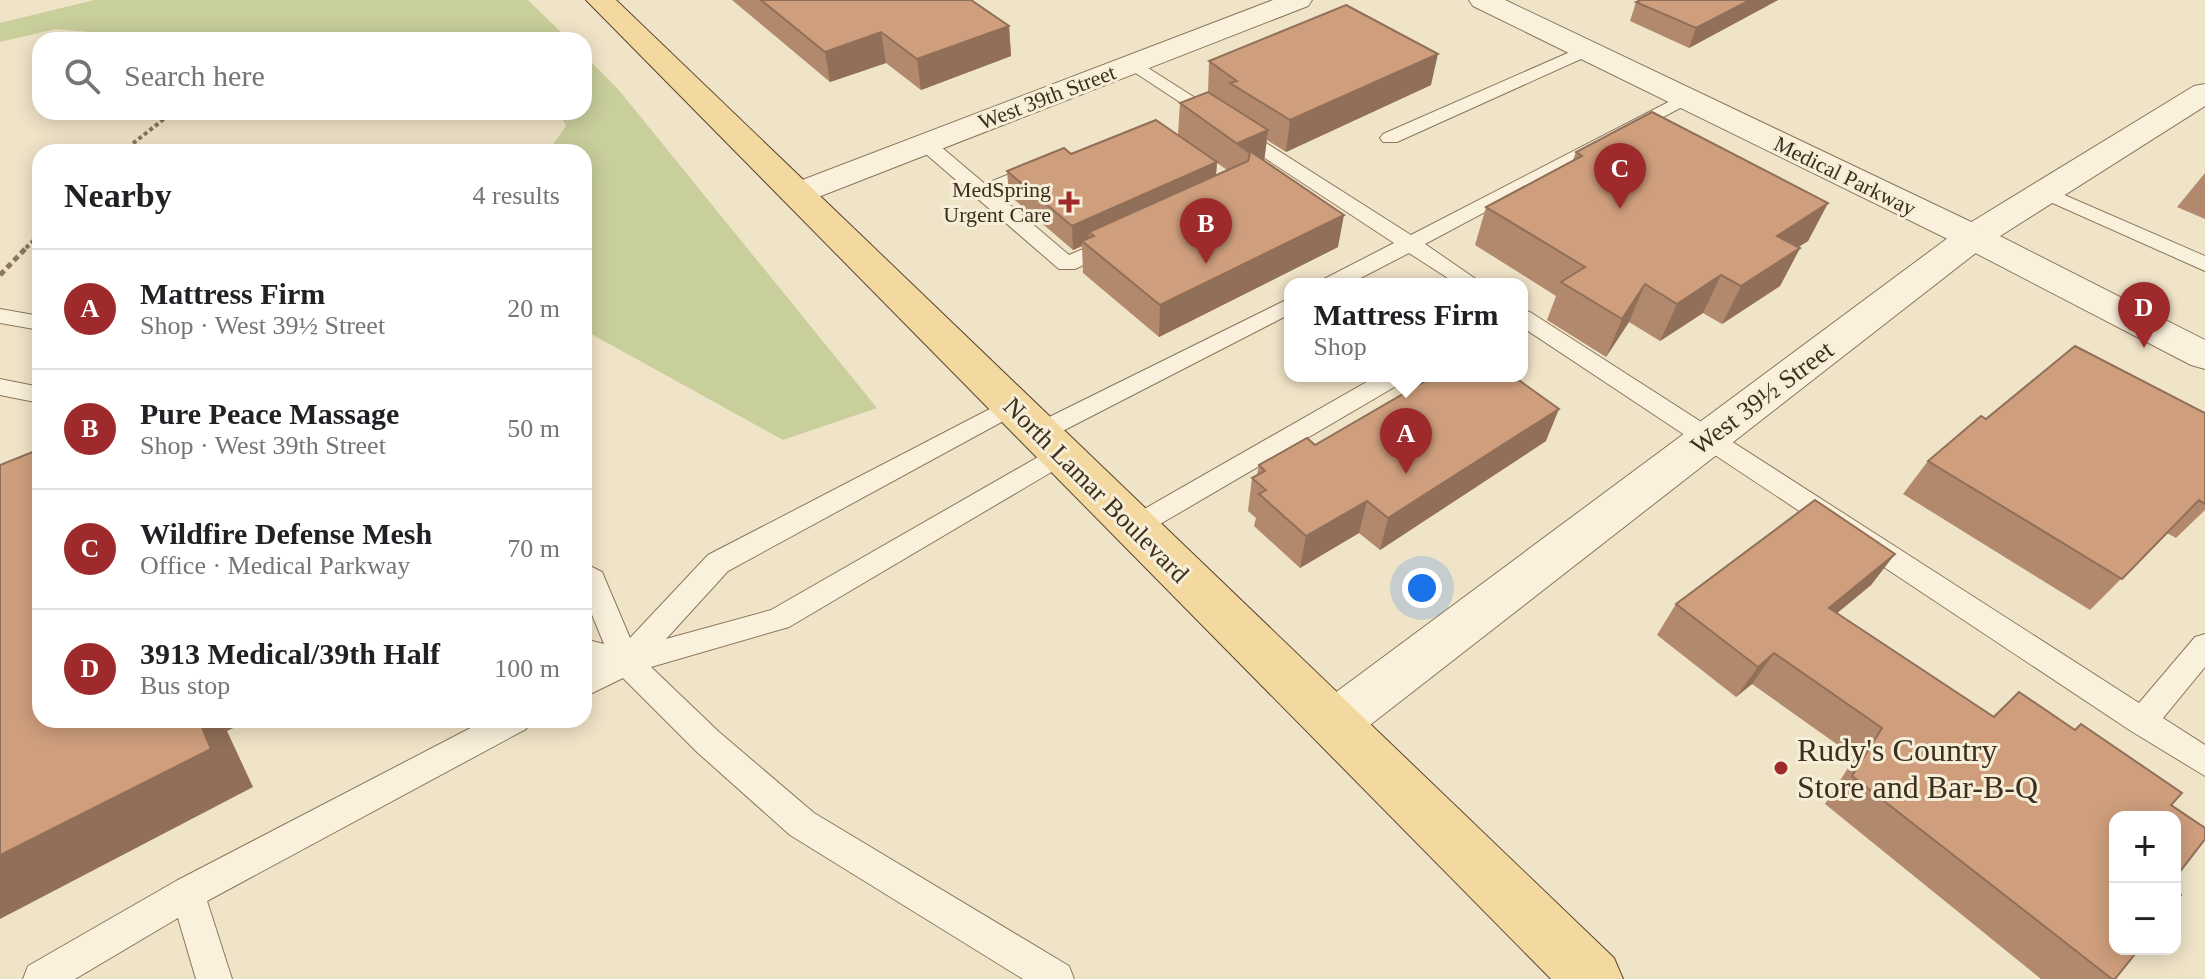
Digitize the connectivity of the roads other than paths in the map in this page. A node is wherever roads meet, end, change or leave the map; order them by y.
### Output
1 (600, 0) edge
2 (1298, 0) edge
3 (1483, 0) edge
4 (1586, 50) junction
5 (1134, 64) junction
6 (2205, 93) edge
7 (1688, 99) junction
8 (1390, 138) dead end
9 (926, 144) junction
10 (1064, 158) edge
11 (983, 192) junction
12 (2046, 193) junction
13 (796, 194) junction
14 (1137, 231) edge
15 (1973, 237) junction
16 (1411, 244) junction
17 (2205, 264) edge
18 (1344, 278) edge
19 (1463, 278) edge
20 (1284, 308) edge
21 (0, 316) edge
22 (1528, 321) edge
23 (32, 322) edge
24 (2205, 356) edge
25 (1385, 382) edge
26 (0, 387) edge
27 (32, 393) edge
28 (1037, 431) junction
29 (1708, 438) junction
30 (1134, 527) junction
31 (592, 580) edge
32 (2205, 646) edge
33 (592, 653) edge
34 (626, 662) junction
35 (592, 680) edge
36 (2142, 722) junction
37 (1334, 723) junction
38 (500, 728) edge
39 (2205, 762) edge
40 (188, 893) junction
41 (41, 979) edge
42 (214, 979) edge
43 (1056, 979) edge
44 (1593, 979) edge

1 - 13 main road, North Lamar Boulevard
2 - 5 street, West 39th Street
3 - 4 street, Medical Parkway
4 - 7 street, Medical Parkway
4 - 8 lane
5 - 9 street, West 39th Street
5 - 16 lane
6 - 12 street, West 39½ Street
7 - 15 street, Medical Parkway
7 - 16 lane
9 - 11 lane
9 - 13 street, West 39th Street
10 - 11 lane
11 - 14 lane
12 - 15 street, West 39½ Street
12 - 17 lane
13 - 28 main road, North Lamar Boulevard
15 - 24 street, Medical Parkway
15 - 29 street, West 39½ Street
16 - 18 lane
16 - 19 lane
20 - 28 lane
21 - 23 lane
22 - 29 lane
25 - 30 lane
26 - 27 lane
28 - 30 main road, North Lamar Boulevard
28 - 34 lane
28 - 34 lane
29 - 36 lane
29 - 37 street, West 39½ Street
30 - 37 main road, North Lamar Boulevard
31 - 34 lane
32 - 36 lane
33 - 34 lane
34 - 35 lane
34 - 43 lane
36 - 39 lane
37 - 44 main road, North Lamar Boulevard
38 - 40 lane
40 - 41 lane
40 - 42 lane

